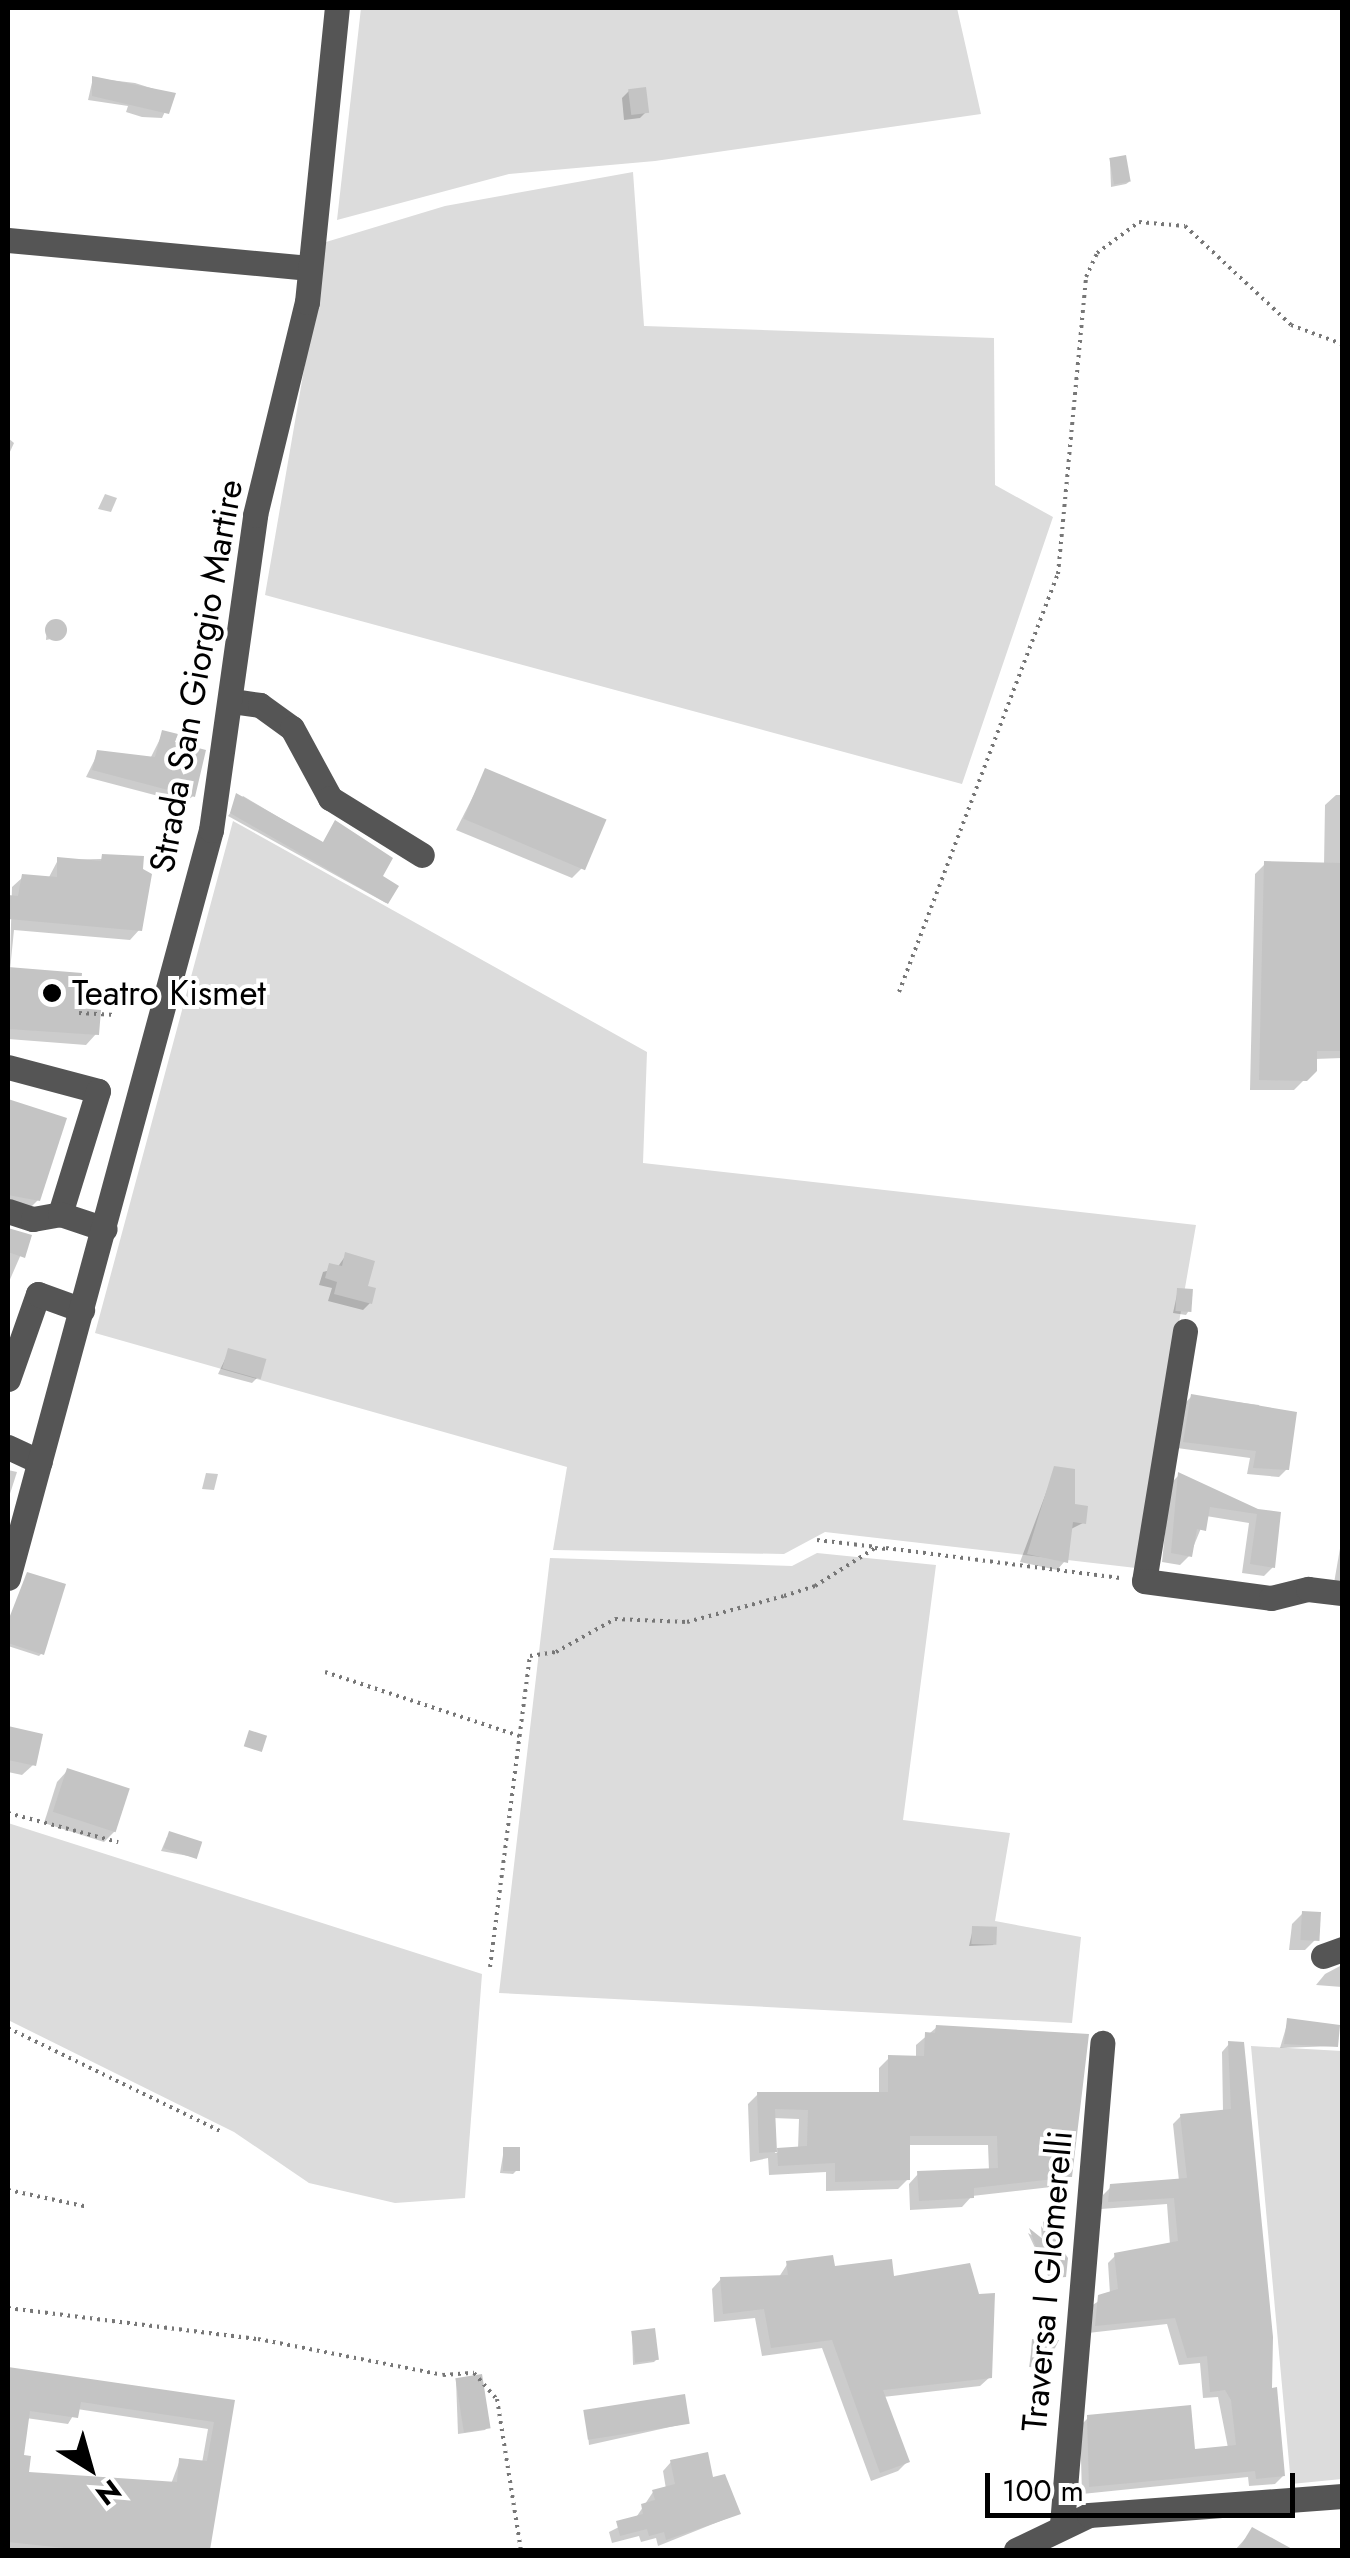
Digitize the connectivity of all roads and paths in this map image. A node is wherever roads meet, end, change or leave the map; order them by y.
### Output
1 (337, 8) edge
2 (8, 240) edge
3 (310, 268) junction
4 (1342, 344) edge
5 (232, 701) junction
6 (422, 855) dead end
7 (899, 992) dead end
8 (79, 1013) dead end
9 (116, 1016) dead end
10 (8, 1067) edge
11 (8, 1211) edge
12 (60, 1214) junction
13 (104, 1229) junction
14 (82, 1310) junction
15 (1185, 1331) dead end
16 (8, 1379) edge
17 (8, 1447) edge
18 (40, 1462) junction
19 (817, 1540) dead end
20 (887, 1548) junction
21 (8, 1578) edge
22 (1144, 1582) junction
23 (1342, 1593) edge
24 (325, 1672) dead end
25 (521, 1736) junction
26 (8, 1813) edge
27 (118, 1842) dead end
28 (490, 1967) dead end
29 (8, 2028) edge
30 (1102, 2043) dead end
31 (222, 2132) dead end
32 (8, 2190) edge
33 (88, 2207) dead end
34 (8, 2308) edge
35 (1342, 2496) edge
36 (1062, 2524) junction
37 (521, 2550) edge
38 (1016, 2550) edge

1 - 3 street, Strada San Giorgio Martire
2 - 3 street
3 - 5 street, Strada San Giorgio Martire
4 - 7 path
5 - 6 street
5 - 13 street, Strada San Giorgio Martire
8 - 9 path
10 - 12 street
11 - 12 street
12 - 13 street
13 - 14 street, Strada San Giorgio Martire
14 - 16 street
14 - 18 street, Strada San Giorgio Martire
15 - 22 street
17 - 18 street
18 - 21 street, Strada San Giorgio Martire
19 - 20 path
20 - 22 path
20 - 25 path
22 - 23 street
24 - 25 path
25 - 28 path
26 - 27 path
29 - 31 path
30 - 36 street, Traversa I Glomerelli
32 - 33 path
34 - 37 path
35 - 36 street
36 - 38 street

